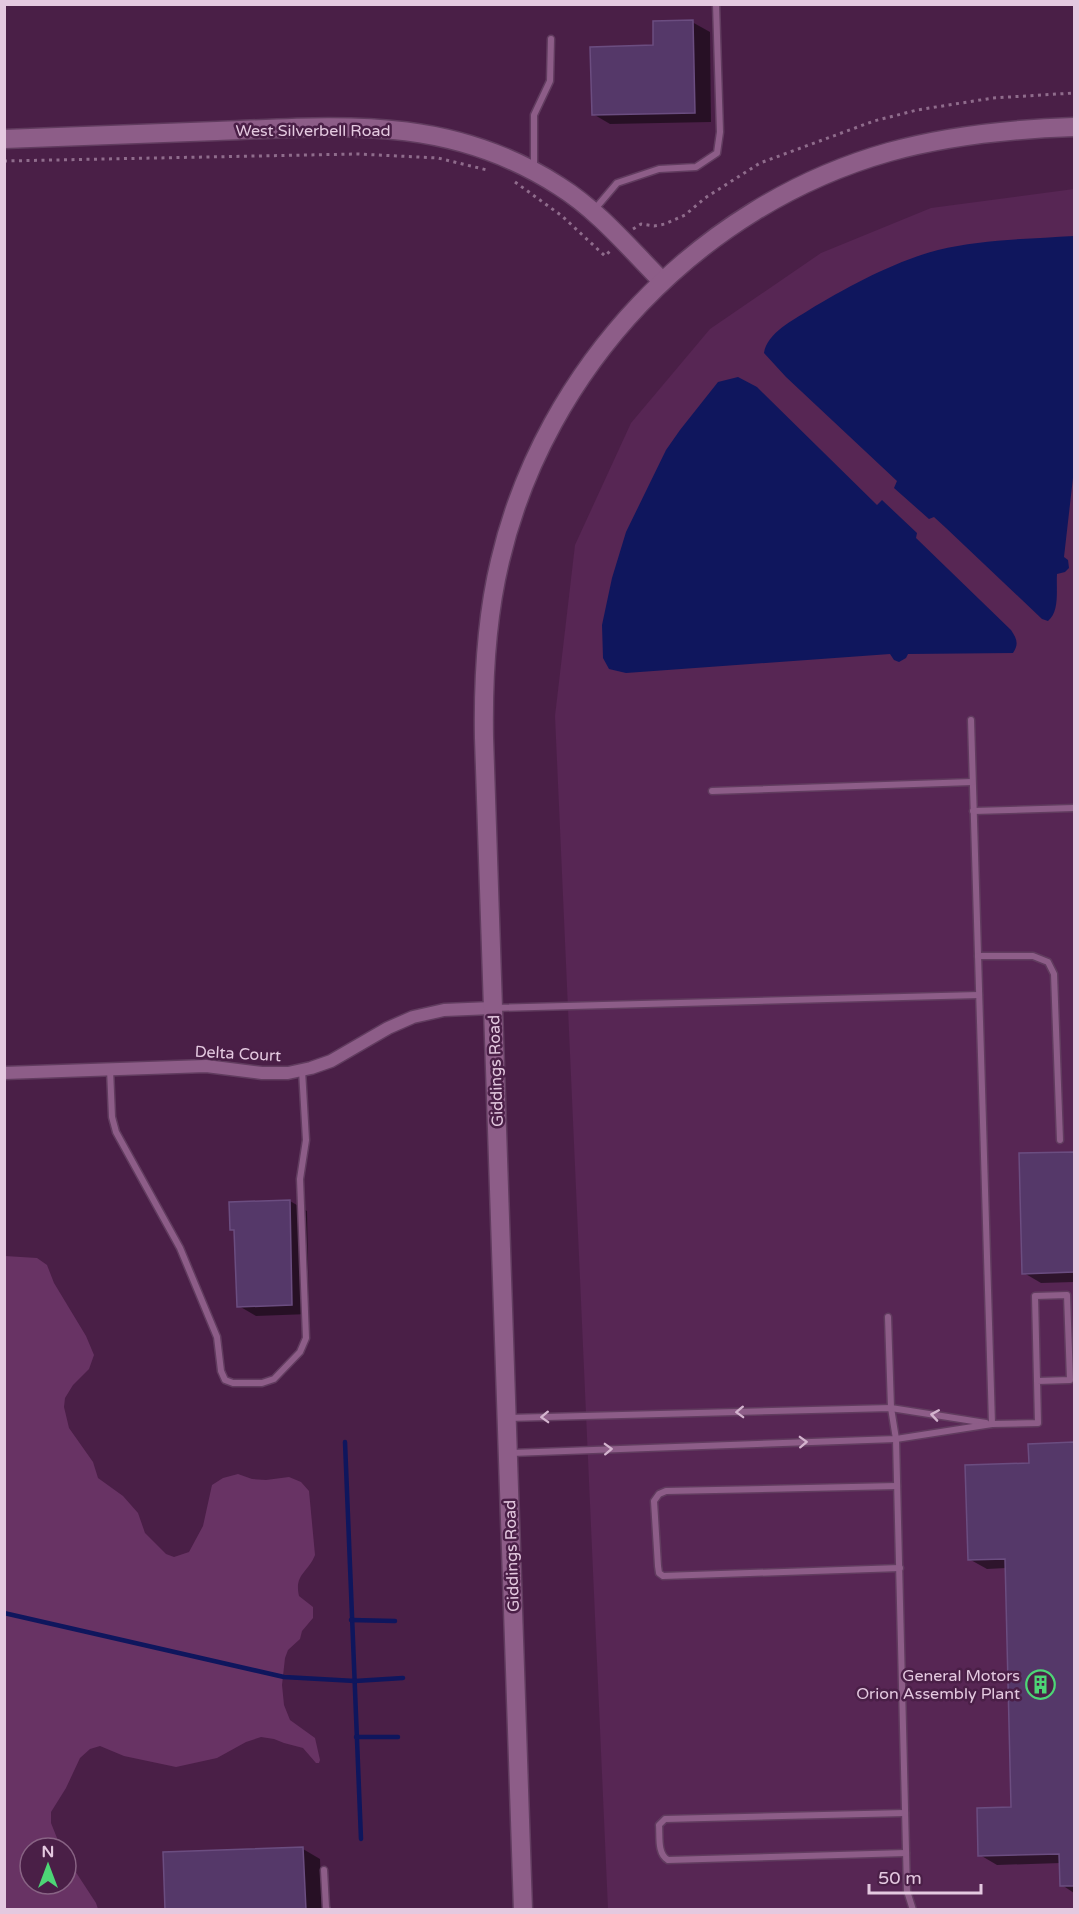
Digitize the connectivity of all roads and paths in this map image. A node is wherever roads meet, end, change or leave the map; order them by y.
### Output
1 (716, 4) edge
2 (551, 39) dead end
3 (1074, 127) edge
4 (4, 140) edge
5 (534, 172) junction
6 (593, 212) junction
7 (662, 281) junction
8 (971, 720) dead end
9 (972, 782) junction
10 (712, 791) dead end
11 (1074, 808) edge
12 (973, 811) junction
13 (978, 956) junction
14 (979, 995) junction
15 (492, 1008) junction
16 (110, 1069) junction
17 (302, 1070) junction
18 (4, 1073) edge
19 (1060, 1140) dead end
20 (888, 1317) dead end
21 (1037, 1381) junction
22 (891, 1408) junction
23 (506, 1418) junction
24 (992, 1424) junction
25 (896, 1439) junction
26 (507, 1453) junction
27 (897, 1486) junction
28 (900, 1568) junction
29 (905, 1812) junction
30 (906, 1853) junction
31 (324, 1870) dead end
32 (327, 1910) edge
33 (523, 1910) edge
34 (913, 1910) edge

1 - 6 lane
2 - 5 lane
3 - 7 main road
4 - 5 main road, West Silverbell Road
5 - 6 main road, West Silverbell Road
6 - 7 main road, West Silverbell Road
7 - 15 main road, Giddings Road
8 - 9 lane
9 - 10 lane
9 - 12 lane
11 - 12 lane
12 - 13 lane
13 - 14 lane
13 - 19 lane
14 - 15 lane
14 - 24 lane
15 - 17 street, Delta Court
15 - 23 main road, Giddings Road
16 - 17 street, Delta Court
16 - 17 lane
16 - 18 street, Delta Court
20 - 22 lane
21 - 21 lane
21 - 24 lane
22 -> 23 lane
24 -> 22 lane
22 - 25 lane
23 - 26 main road, Giddings Road
24 - 25 lane
26 -> 25 lane
25 - 27 lane
26 - 33 main road, Giddings Road
27 - 28 lane
27 - 28 lane
28 - 29 lane
29 - 30 lane
29 - 30 lane
30 - 34 lane
31 - 32 lane

